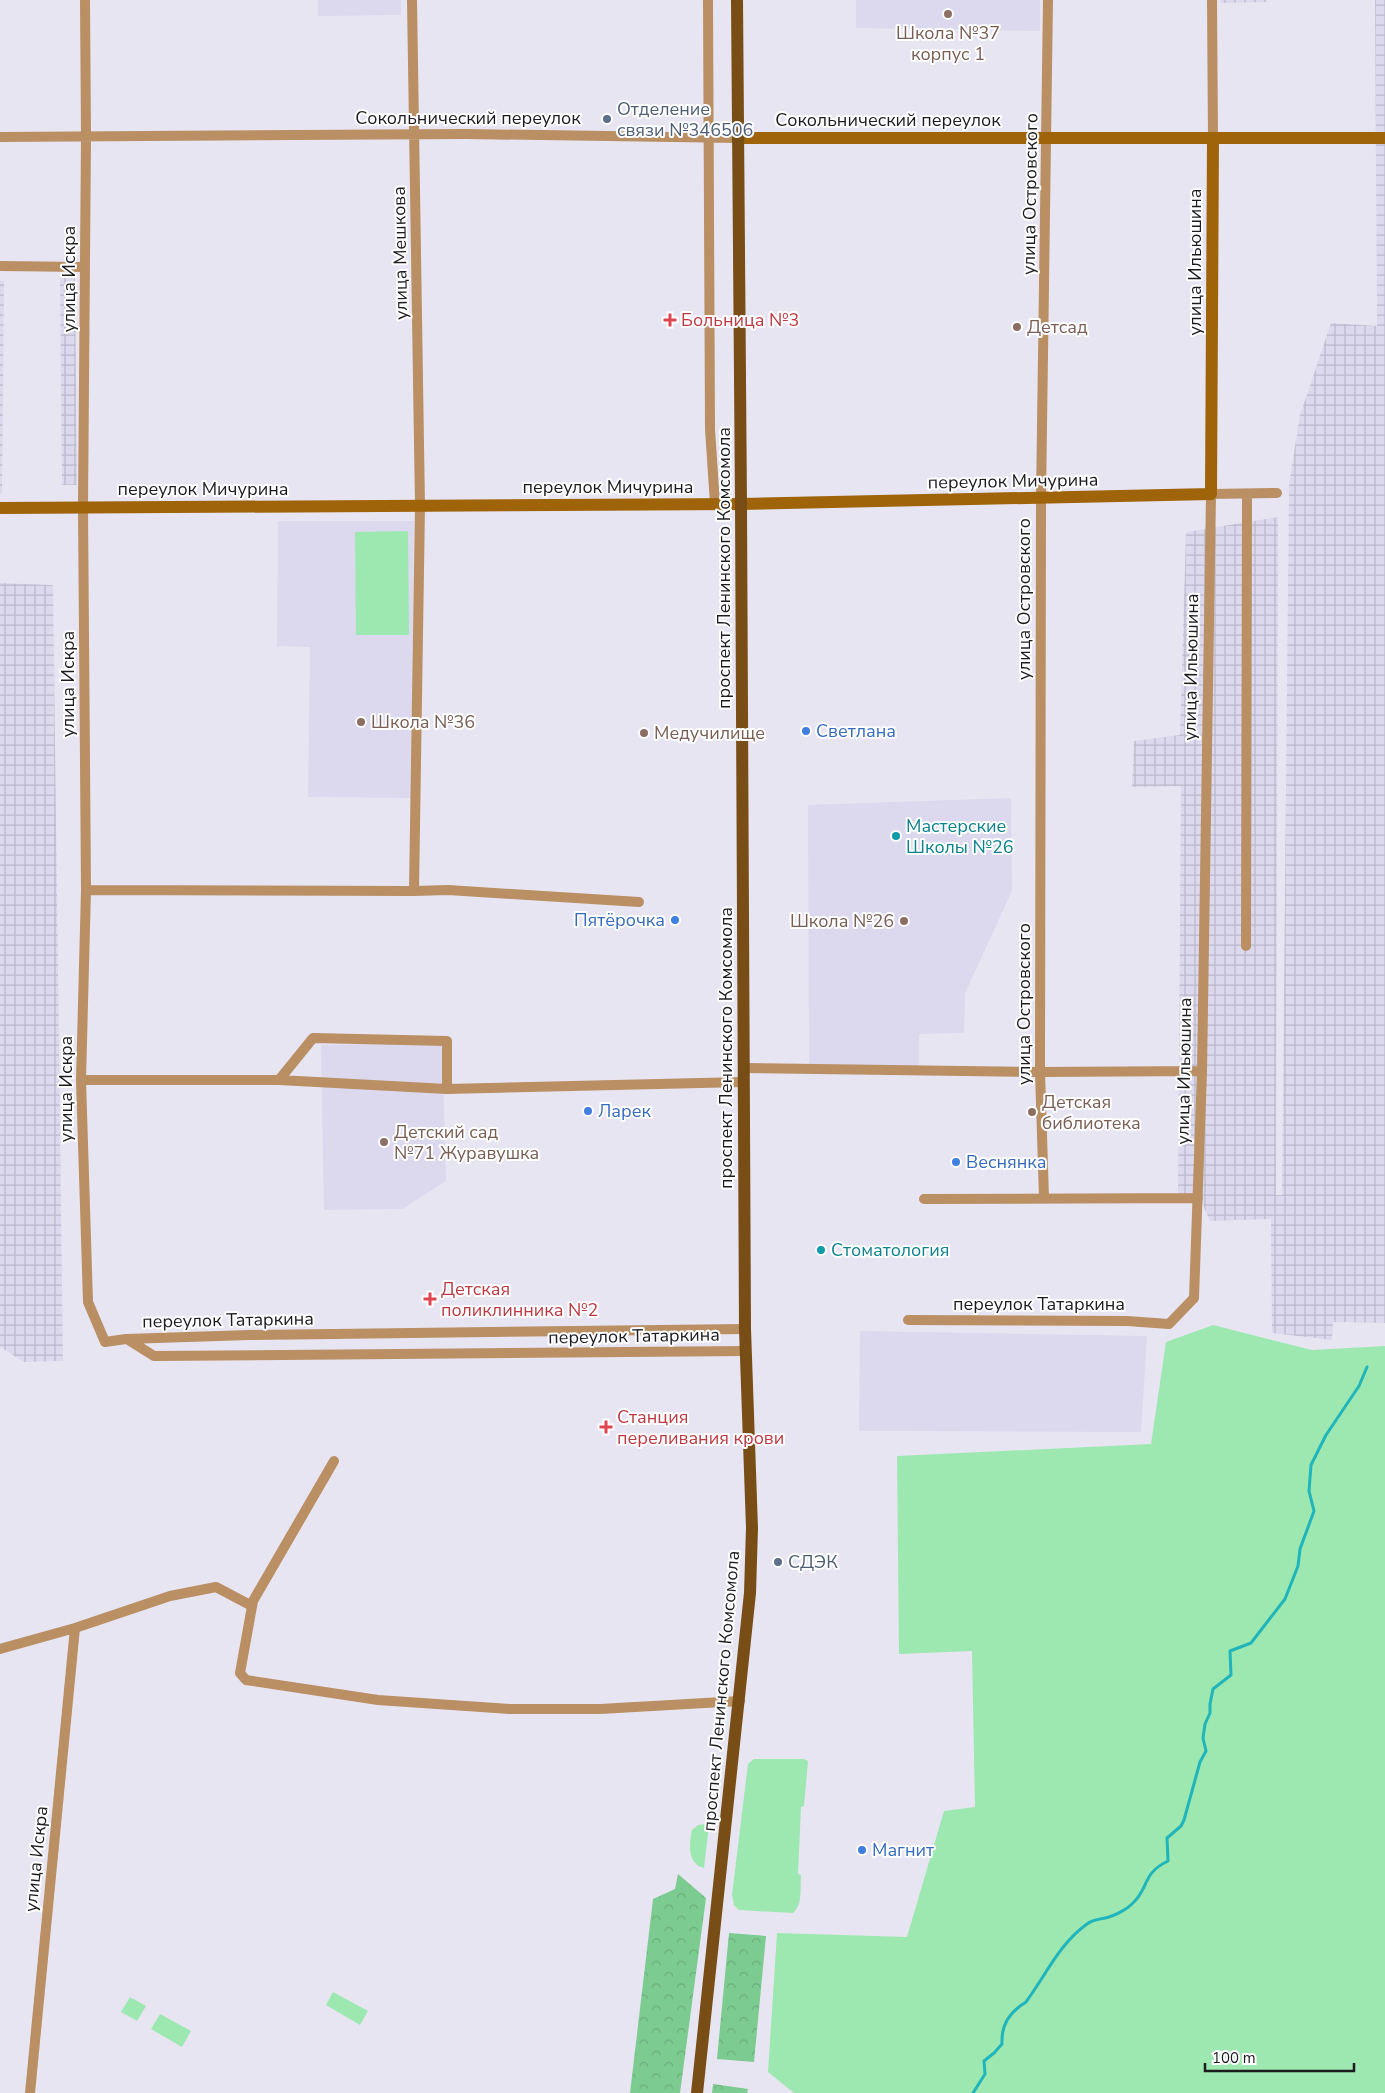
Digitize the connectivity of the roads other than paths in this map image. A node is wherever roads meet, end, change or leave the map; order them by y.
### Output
1 (85, 0) edge
2 (412, 0) edge
3 (708, 0) edge
4 (737, 0) edge
5 (1048, 0) edge
6 (1212, 0) edge
7 (415, 135) junction
8 (86, 136) junction
9 (0, 137) edge
10 (709, 138) junction
11 (738, 138) junction
12 (1047, 138) junction
13 (1213, 138) junction
14 (1385, 138) edge
15 (0, 266) edge
16 (85, 267) junction
17 (1277, 493) dead end
18 (1211, 494) junction
19 (1247, 494) junction
20 (1041, 498) junction
21 (715, 504) junction
22 (741, 504) junction
23 (420, 506) junction
24 (83, 507) junction
25 (0, 508) edge
26 (86, 890) junction
27 (414, 891) junction
28 (639, 902) dead end
29 (1246, 946) dead end
30 (743, 1068) junction
31 (1202, 1071) junction
32 (1040, 1072) junction
33 (81, 1080) junction
34 (279, 1080) junction
35 (743, 1082) junction
36 (447, 1089) junction
37 (1044, 1198) junction
38 (1198, 1198) junction
39 (924, 1199) dead end
40 (908, 1320) dead end
41 (1169, 1324) joint
42 (744, 1329) junction
43 (126, 1338) junction
44 (745, 1351) junction
45 (334, 1461) dead end
46 (252, 1606) junction
47 (75, 1628) junction
48 (0, 1648) edge
49 (740, 1702) junction
50 (30, 2093) edge
51 (696, 2093) edge

1 - 8 street, улица Искра
2 - 7 street, улица Мешкова
3 - 10 street
4 - 11 main road, проспект Ленинского Комсомола
5 - 12 street, улица Островского
6 - 13 street, улица Ильюшина
7 - 8 street, Сокольнический переулок
7 - 10 street, Сокольнический переулок
7 - 23 street, улица Мешкова
8 - 9 street, Сокольнический переулок
8 - 16 street, улица Искра
10 - 11 street, Сокольнический переулок
10 - 21 street
11 - 12 street, Сокольнический переулок
11 - 22 main road, проспект Ленинского Комсомола
12 - 13 street, Сокольнический переулок
12 - 20 street, улица Островского
13 - 14 street, Сокольнический переулок
13 - 18 street, улица Ильюшина
15 - 16 street
16 - 24 street, улица Искра
17 - 19 street, переулок Мичурина
18 - 19 street, переулок Мичурина
18 - 20 street, переулок Мичурина
18 - 31 street, улица Ильюшина
19 - 29 street
20 - 22 street, переулок Мичурина
20 - 32 street, улица Островского
21 - 22 street, переулок Мичурина
21 - 23 street, переулок Мичурина
22 - 30 main road, проспект Ленинского Комсомола
23 - 24 street, переулок Мичурина
23 - 27 street, улица Мешкова
24 - 25 street, переулок Мичурина
24 - 26 street, улица Искра
26 - 27 street
26 - 33 street, улица Искра
27 - 28 street
30 - 32 street
30 - 35 main road, проспект Ленинского Комсомола
31 - 32 street
31 - 38 street, улица Ильюшина
32 - 37 street, улица Островского
33 - 34 street
33 - 43 street, улица Искра
34 - 36 street
34 - 36 street
35 - 36 street
35 - 42 main road, проспект Ленинского Комсомола
37 - 38 street
37 - 39 street
38 - 41 street, улица Ильюшина
40 - 41 street, переулок Татаркина
42 - 43 street, переулок Татаркина
42 - 44 main road, проспект Ленинского Комсомола
43 - 44 street, переулок Татаркина
44 - 49 main road, проспект Ленинского Комсомола
45 - 46 street
46 - 47 street
46 - 49 street
47 - 48 street
47 - 50 street, улица Искра
49 - 51 main road, проспект Ленинского Комсомола

